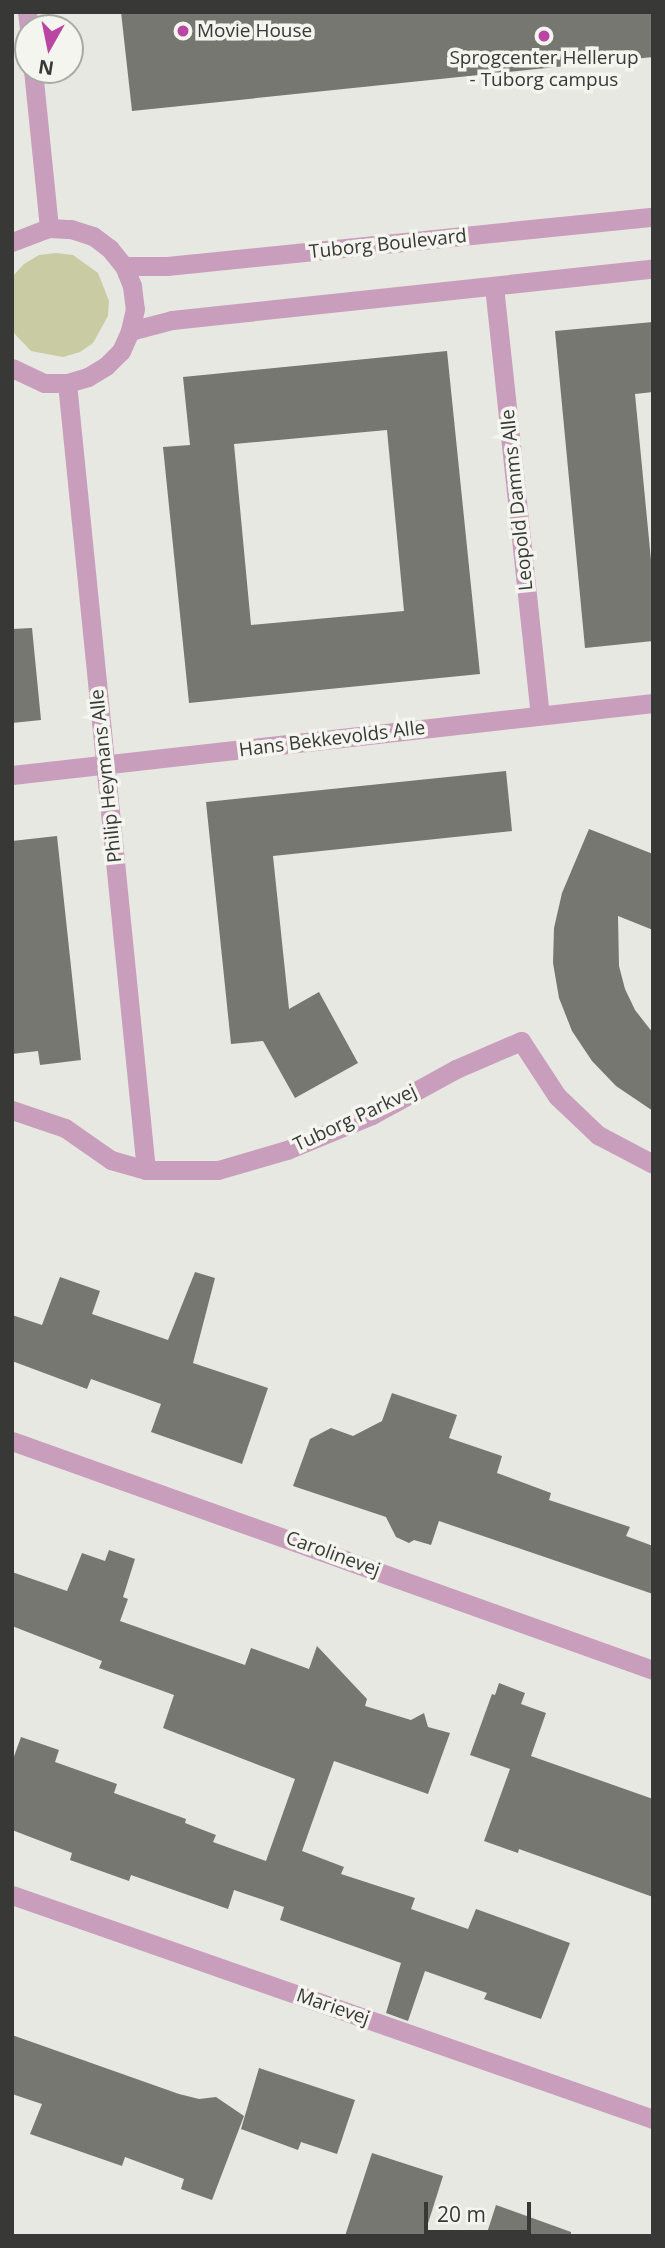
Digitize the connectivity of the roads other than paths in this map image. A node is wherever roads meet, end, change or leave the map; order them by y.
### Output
1 (34, 84) edge
2 (653, 217) edge
3 (49, 228) junction
4 (12, 242) edge
5 (124, 266) junction
6 (653, 269) edge
7 (494, 286) junction
8 (130, 331) junction
9 (12, 368) edge
10 (67, 383) junction
11 (653, 703) edge
12 (540, 715) junction
13 (105, 765) junction
14 (12, 775) edge
15 (12, 1110) edge
16 (653, 1164) edge
17 (146, 1170) junction
18 (12, 1441) edge
19 (653, 1670) edge
20 (12, 1895) edge
21 (653, 2119) edge

1 - 3 street
2 - 5 street, Tuborg Boulevard
3 - 4 street
3 - 5 street
5 - 8 street
6 - 7 street
7 - 8 street
7 - 12 street, Leopold Damms Alle
8 - 10 street
9 - 10 street
10 - 13 street, Philip Heymans Alle
11 - 12 street, Hans Bekkevolds Alle
12 - 13 street, Hans Bekkevolds Alle
13 - 14 street, Hans Bekkevolds Alle
13 - 17 street, Philip Heymans Alle
15 - 17 street, Tuborg Parkvej
16 - 17 street, Tuborg Parkvej
18 - 19 street, Carolinevej
20 - 21 street, Marievej

